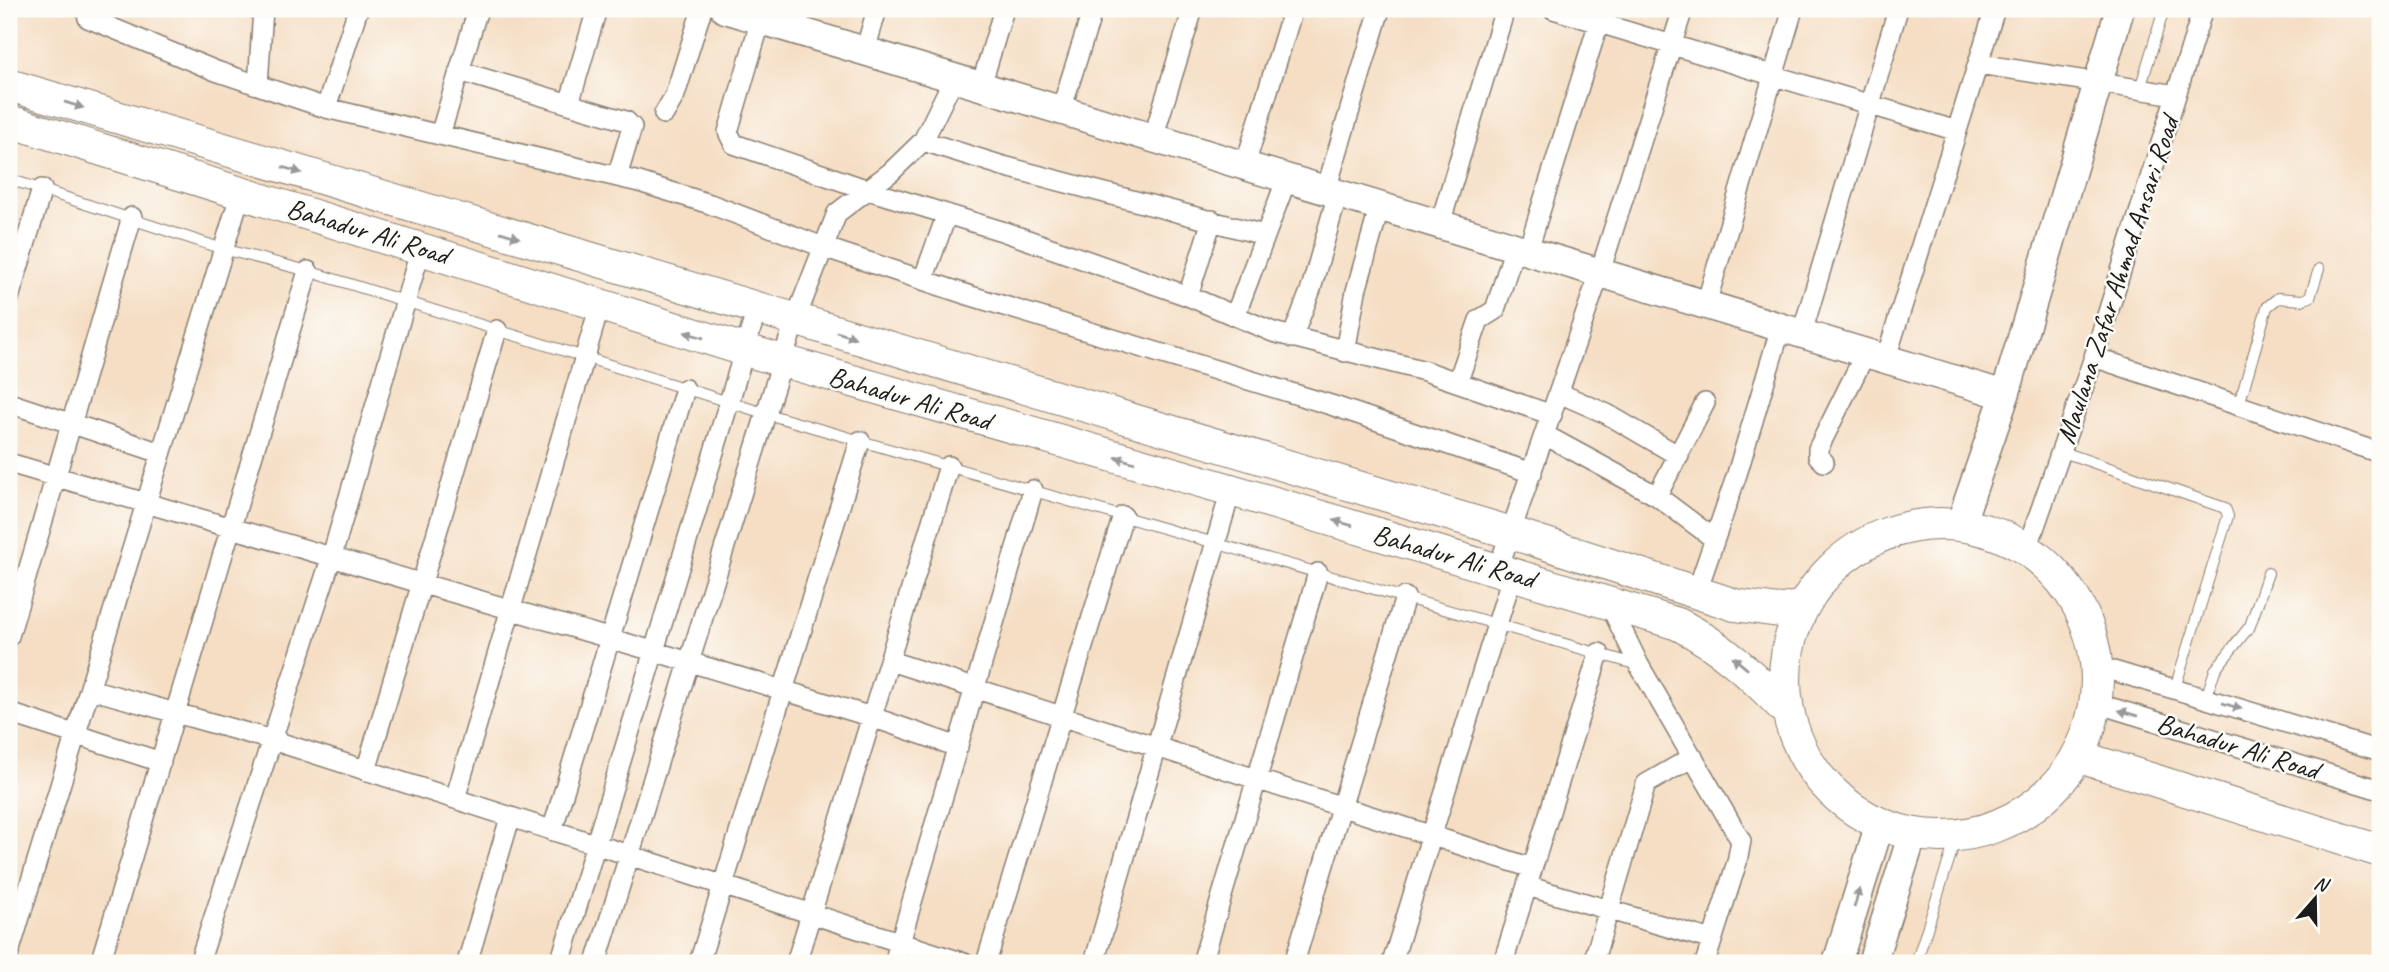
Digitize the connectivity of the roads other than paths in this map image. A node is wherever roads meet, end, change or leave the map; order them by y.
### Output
1 (86, 9) edge
2 (263, 9) edge
3 (337, 9) edge
4 (478, 9) edge
5 (597, 9) edge
6 (702, 9) edge
7 (725, 9) edge
8 (877, 9) edge
9 (1004, 9) edge
10 (1093, 9) edge
11 (1193, 9) edge
12 (1293, 9) edge
13 (1380, 9) edge
14 (1504, 9) edge
15 (1553, 9) edge
16 (1683, 9) edge
17 (1793, 9) edge
18 (1898, 9) edge
19 (1995, 9) edge
20 (2120, 9) edge
21 (2164, 9) edge
22 (2203, 9) edge
23 (357, 11) edge
24 (1601, 16) edge
25 (761, 19) junction
26 (798, 19) edge
27 (1671, 45) junction
28 (865, 51) junction
29 (1979, 64) junction
30 (459, 71) junction
31 (1773, 75) junction
32 (954, 78) junction
33 (2098, 82) junction
34 (9, 85) edge
35 (258, 85) junction
36 (981, 86) junction
37 (2140, 89) junction
38 (2176, 95) junction
39 (569, 104) junction
40 (1870, 105) junction
41 (326, 108) junction
42 (1061, 110) junction
43 (664, 114) dead end
44 (9, 121) edge
45 (1957, 131) junction
46 (440, 135) junction
47 (1153, 138) junction
48 (923, 141) junction
49 (1245, 165) junction
50 (617, 177) junction
51 (1287, 178) junction
52 (9, 179) edge
53 (42, 189) junction
54 (868, 190) junction
55 (241, 191) junction
56 (1332, 192) junction
57 (1380, 206) junction
58 (947, 214) junction
59 (132, 217) junction
60 (1212, 220) junction
61 (1440, 224) junction
62 (1265, 235) junction
63 (823, 247) junction
64 (421, 248) junction
65 (223, 249) junction
66 (1522, 249) junction
67 (2319, 269) dead end
68 (308, 271) junction
69 (1600, 272) junction
70 (923, 280) junction
71 (1188, 296) junction
72 (9, 299) edge
73 (406, 302) junction
74 (1706, 304) junction
75 (600, 305) junction
76 (757, 309) junction
77 (1235, 316) junction
78 (795, 320) junction
79 (497, 330) junction
80 (1792, 330) junction
81 (1292, 338) junction
82 (745, 350) junction
83 (1345, 352) junction
84 (1876, 355) junction
85 (2094, 357) junction
86 (586, 358) junction
87 (783, 361) junction
88 (1458, 381) junction
89 (685, 389) junction
90 (1559, 393) junction
91 (2005, 395) junction
92 (729, 402) junction
93 (9, 403) edge
94 (1706, 403) dead end
95 (2239, 405) junction
96 (767, 414) junction
97 (1552, 415) junction
98 (72, 422) junction
99 (1545, 435) junction
100 (860, 441) junction
101 (2063, 452) junction
102 (161, 453) junction
103 (2380, 453) edge
104 (1679, 456) junction
105 (1824, 462) dead end
106 (9, 463) edge
107 (949, 466) junction
108 (1532, 473) junction
109 (56, 476) junction
110 (1231, 490) junction
111 (1033, 491) junction
112 (1657, 496) junction
113 (148, 501) junction
114 (1123, 516) junction
115 (1960, 525) junction
116 (233, 527) junction
117 (1512, 534) junction
118 (1713, 537) junction
119 (1215, 543) junction
120 (2026, 550) junction
121 (332, 556) junction
122 (1505, 571) junction
123 (1318, 573) junction
124 (2268, 573) dead end
125 (422, 583) junction
126 (1696, 594) junction
127 (1405, 597) junction
128 (1608, 601) junction
129 (1803, 606) junction
130 (511, 610) junction
131 (1497, 624) junction
132 (9, 636) edge
133 (610, 639) junction
134 (653, 651) junction
135 (1599, 653) junction
136 (890, 661) junction
137 (689, 663) junction
138 (1639, 665) junction
139 (2096, 666) junction
140 (975, 688) junction
141 (2175, 688) junction
142 (90, 689) junction
143 (783, 691) junction
144 (2206, 698) junction
145 (2096, 703) junction
146 (1788, 712) junction
147 (9, 713) edge
148 (176, 713) junction
149 (1061, 716) junction
150 (872, 717) junction
151 (76, 735) junction
152 (272, 740) junction
153 (958, 747) junction
154 (1156, 747) junction
155 (2380, 751) edge
156 (2077, 756) junction
157 (1693, 757) junction
158 (162, 762) junction
159 (366, 771) junction
160 (1257, 779) junction
161 (2380, 790) edge
162 (455, 799) junction
163 (1342, 806) junction
164 (510, 818) junction
165 (1880, 823) junction
166 (552, 831) junction
167 (1913, 833) junction
168 (1957, 835) junction
169 (1432, 836) junction
170 (594, 845) junction
171 (2380, 851) edge
172 (629, 856) junction
173 (1530, 877) junction
174 (723, 886) junction
175 (1608, 910) junction
176 (811, 914) junction
177 (1712, 940) junction
178 (901, 942) junction
179 (9, 948) edge
180 (100, 963) edge
181 (200, 963) edge
182 (467, 963) edge
183 (560, 963) edge
184 (596, 963) edge
185 (699, 963) edge
186 (796, 963) edge
187 (894, 963) edge
188 (964, 963) edge
189 (986, 963) edge
190 (1094, 963) edge
191 (1202, 963) edge
192 (1294, 963) edge
193 (1392, 963) edge
194 (1503, 963) edge
195 (1593, 963) edge
196 (1705, 963) edge
197 (1837, 963) edge
198 (1872, 963) edge
199 (1916, 963) edge

1 - 35 street
2 - 35 street
3 - 23 street
4 - 30 street
5 - 39 street
6 - 43 street
7 - 25 street
8 - 28 street
9 - 36 street
10 - 42 street
11 - 47 street
12 - 49 street
13 - 56 street
14 - 61 street
15 - 24 street
16 - 27 street
17 - 31 street
18 - 40 street
19 - 29 street
20 - 33 street
21 - 37 lane
22 - 38 street, Maulana Zafar Ahmad Ansari Road
23 - 41 street
24 - 27 street
24 - 66 street
25 - 26 street
25 - 54 street
26 - 28 street
27 - 31 street
27 - 69 street
28 - 32 street
29 - 33 street
29 - 45 street
30 - 39 street
30 - 46 street
31 - 40 street
31 - 74 street
32 - 36 street
32 - 48 street
33 - 37 street
33 - 91 street
34 -> 76 main road, Bahadur Ali Road
35 - 41 street
36 - 42 street
37 - 38 street
38 - 85 street, Maulana Zafar Ahmad Ansari Road
39 - 50 street
40 - 45 street
40 - 80 street
41 - 46 street
42 - 47 street
44 - 55 main road, Bahadur Ali Road
45 - 84 street
46 - 50 street
47 - 49 street
48 - 54 street
48 - 60 street
49 - 51 street
50 - 63 street
51 - 56 street
51 - 62 street
52 - 53 lane
53 - 59 lane
53 - 72 street
54 - 58 street
54 - 63 street
55 - 64 main road, Bahadur Ali Road
55 - 65 street
56 - 57 street
56 - 81 street
57 - 61 street
57 - 83 street
58 - 70 street
58 - 71 street
59 - 65 lane
59 - 98 street
60 - 62 street
60 - 71 street
61 - 66 street
62 - 77 street
63 - 70 street
63 - 78 street
64 - 73 street
64 - 75 main road, Bahadur Ali Road
65 - 68 lane
65 - 102 street
66 - 69 street
66 - 88 street
67 - 95 lane
68 - 73 lane
68 - 116 street
69 - 74 street
69 - 90 street
70 - 108 street
71 - 77 street
73 - 79 lane
73 - 121 street
74 - 80 street
82 -> 75 main road, Bahadur Ali Road
75 - 86 street
76 - 78 main road, Bahadur Ali Road
76 - 82 street
77 - 81 street
78 - 87 street
78 -> 117 main road, Bahadur Ali Road
79 - 86 lane
79 - 125 street
80 - 84 street
80 - 118 street
81 - 83 street
82 - 87 main road, Bahadur Ali Road
82 - 92 street
83 - 88 street
84 - 91 street
84 - 105 street
85 - 95 street
85 - 101 street, Maulana Zafar Ahmad Ansari Road
86 - 89 lane
86 - 130 street
87 - 96 street
110 -> 87 main road, Bahadur Ali Road
88 - 97 street
89 - 92 lane
89 - 133 street
90 - 97 street
90 - 104 street
91 - 115 street
92 - 96 lane
92 - 134 street
93 - 98 street
94 - 104 street
95 - 103 street
96 - 100 lane
96 - 137 street
97 - 99 street
98 - 102 street
98 - 109 street
99 - 108 street
99 - 112 street
100 - 107 lane
100 - 143 street
101 - 120 street, Maulana Zafar Ahmad Ansari Road
101 - 141 lane
102 - 113 street
104 - 112 street
106 - 109 street
107 - 111 lane
107 - 136 street
108 - 117 street
109 - 113 street
109 - 132 street
110 - 119 street
122 -> 110 main road, Bahadur Ali Road
111 - 114 lane
111 - 140 street
112 - 118 street
113 - 116 street
113 - 142 street
114 - 119 lane
114 - 149 street
115 - 120 main road
115 - 129 main road
116 - 121 street
116 - 148 street
117 - 122 street
117 - 126 main road, Bahadur Ali Road
118 - 126 street
119 - 123 lane
119 - 154 street
120 - 139 main road
121 - 125 street
121 - 152 street
122 - 128 main road, Bahadur Ali Road
122 - 131 street
123 - 127 lane
123 - 160 street
124 - 144 lane
125 - 130 street
125 - 159 street
126 - 129 main road, Bahadur Ali Road
127 - 131 lane
127 - 163 street
128 - 138 street
146 -> 128 main road, Bahadur Ali Road
129 - 146 main road
130 - 133 street
130 - 162 street
131 - 135 lane
131 - 169 street
133 - 134 street
133 - 166 street
134 - 137 street
134 - 170 street
135 - 138 lane
135 - 173 street
136 - 140 street
136 - 150 street
137 - 143 street
137 - 172 street
138 - 157 street
139 - 141 street, Bahadur Ali Road
139 - 145 main road
140 - 149 street
140 - 153 street
141 - 144 street, Bahadur Ali Road
142 - 148 street
142 - 151 street
143 - 150 street
143 - 174 street
144 -> 155 street, Bahadur Ali Road
145 - 156 main road
161 -> 145 street, Bahadur Ali Road
146 - 165 main road
147 - 151 street
148 - 152 street
148 - 158 street
149 - 154 street
149 - 189 street
150 - 153 street
150 - 176 street
151 - 158 street
151 - 179 street
152 - 159 street
152 - 181 street
153 - 178 street
154 - 160 street
154 - 190 street
156 - 168 main road
156 - 171 main road
157 - 175 street
157 - 177 street
158 - 180 street
159 - 162 street
160 - 163 street
160 - 191 street
162 - 164 street
163 - 169 street
163 - 192 street
164 - 166 street
164 - 182 street
165 - 167 main road
197 -> 165 street
166 - 170 street
167 - 168 main road
167 - 198 street
168 - 199 lane
169 - 173 street
169 - 193 street
170 - 172 street
170 - 183 street
172 - 174 street
172 - 184 street
173 - 175 street
173 - 194 street
174 - 176 street
174 - 185 street
175 - 177 street
175 - 195 street
176 - 178 street
176 - 186 street
177 - 196 street
178 - 187 street
178 - 188 street

